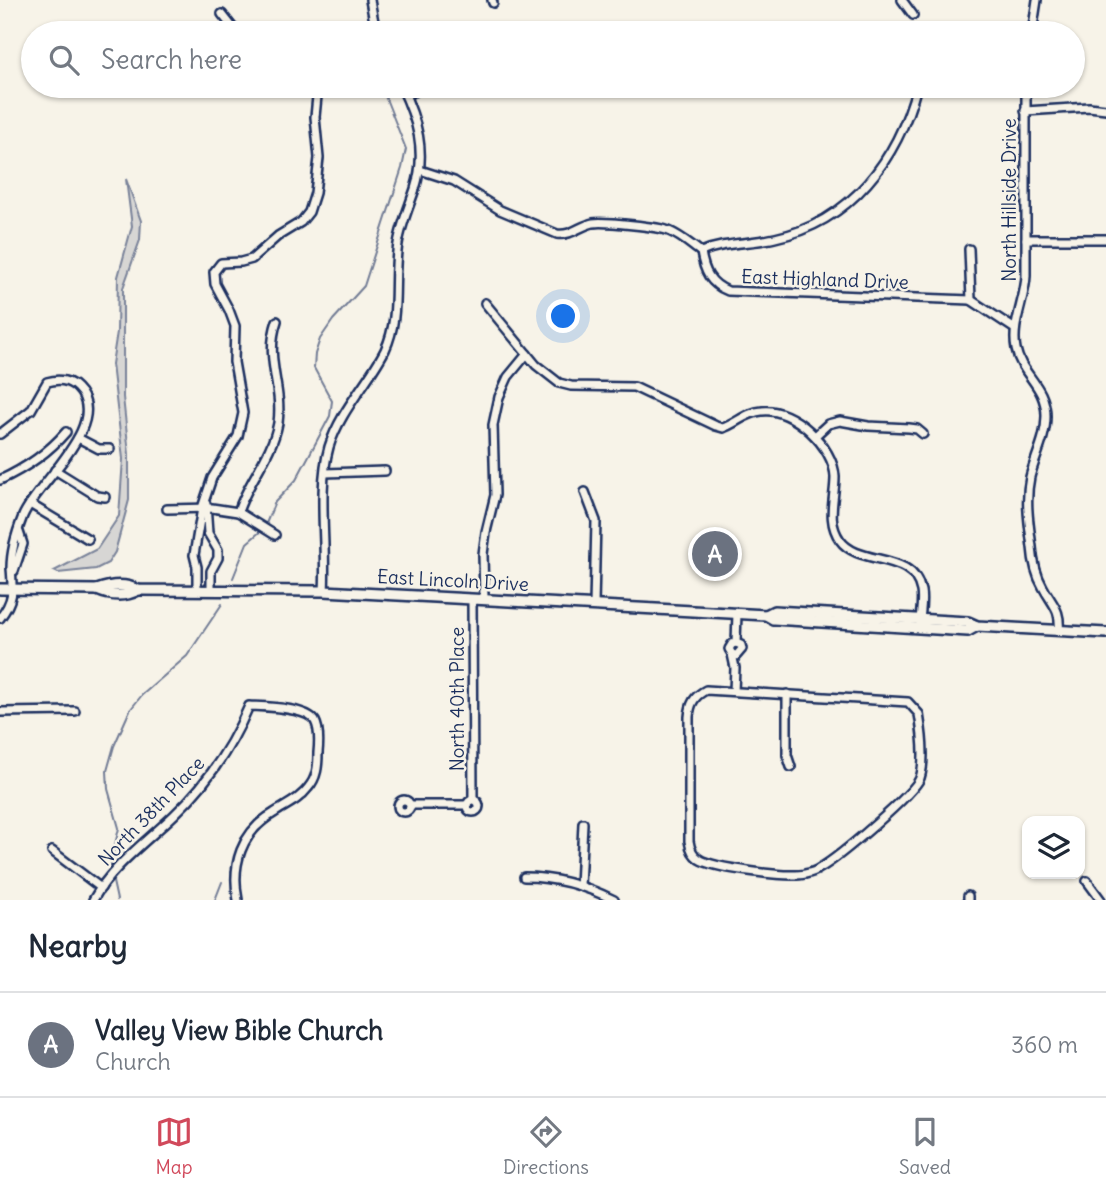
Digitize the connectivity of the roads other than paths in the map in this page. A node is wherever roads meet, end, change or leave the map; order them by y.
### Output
1 (370, 0) edge
2 (902, 0) edge
3 (1037, 0) edge
4 (222, 14) dead end
5 (913, 15) dead end
6 (228, 21) edge
7 (374, 21) edge
8 (1034, 21) edge
9 (317, 98) edge
10 (406, 98) edge
11 (912, 98) edge
12 (1026, 98) edge
13 (1106, 109) edge
14 (1026, 111) junction
15 (420, 170) junction
16 (1026, 239) junction
17 (1106, 239) edge
18 (969, 249) dead end
19 (701, 252) junction
20 (971, 300) junction
21 (485, 303) dead end
22 (277, 321) dead end
23 (1015, 329) junction
24 (527, 354) junction
25 (66, 432) dead end
26 (0, 434) edge
27 (923, 434) dead end
28 (815, 436) junction
29 (78, 438) junction
30 (54, 446) junction
31 (110, 449) dead end
32 (66, 458) junction
33 (55, 470) junction
34 (385, 471) dead end
35 (325, 473) junction
36 (0, 480) edge
37 (585, 492) dead end
38 (105, 497) dead end
39 (30, 504) junction
40 (204, 508) junction
41 (167, 509) dead end
42 (238, 512) junction
43 (272, 533) dead end
44 (21, 536) junction
45 (88, 539) dead end
46 (196, 562) junction
47 (214, 562) junction
48 (13, 579) junction
49 (0, 589) edge
50 (197, 590) junction
51 (211, 590) junction
52 (324, 591) junction
53 (472, 599) junction
54 (484, 599) junction
55 (594, 605) junction
56 (737, 613) junction
57 (0, 618) edge
58 (920, 623) junction
59 (1059, 631) junction
60 (1106, 633) edge
61 (734, 691) junction
62 (786, 694) junction
63 (75, 711) dead end
64 (0, 712) edge
65 (791, 767) dead end
66 (411, 805) dead end
67 (583, 823) dead end
68 (52, 851) dead end
69 (524, 877) dead end
70 (1087, 881) dead end
71 (580, 886) junction
72 (101, 888) junction
73 (93, 900) edge
74 (238, 900) edge
75 (614, 900) edge
76 (1101, 900) edge

1 - 7 street
2 - 5 street
3 - 8 street
4 - 6 street
9 - 40 street
10 - 15 street
11 - 19 street
12 - 14 street, North Hillside Drive
13 - 14 street
14 - 16 street, North Hillside Drive
15 - 19 street
15 - 35 street
16 - 17 street
16 - 23 street, North Hillside Drive
18 - 20 street
19 - 20 street, East Highland Drive
20 - 23 street
21 - 24 street
22 - 42 street
23 - 59 street, North Hillside Drive
24 - 28 street
24 - 54 street
25 - 30 street
26 - 29 street
27 - 28 street
28 - 58 street
29 - 31 street
29 - 32 street
30 - 32 street
30 - 36 street
32 - 33 street
33 - 38 street
33 - 39 street
34 - 35 street
35 - 52 street
37 - 55 street
39 - 44 street
39 - 45 street
40 - 41 street
40 - 42 street
40 - 46 street
40 - 47 street
42 - 43 street
44 - 48 street
44 - 48 street
46 - 47 street
46 - 50 street
47 - 51 street
48 - 49 main road, East Lincoln Drive
48 - 50 main road, East Lincoln Drive
48 - 57 street
50 - 51 main road, East Lincoln Drive
51 - 52 main road, East Lincoln Drive
52 - 53 main road, East Lincoln Drive
53 - 54 main road, East Lincoln Drive
53 - 66 street, North 40th Place
54 - 55 main road, East Lincoln Drive
55 - 56 main road, East Lincoln Drive
56 - 58 main road, East Lincoln Drive
56 - 61 street
58 - 59 main road, East Lincoln Drive
59 - 60 main road, East Lincoln Drive
61 - 62 street
61 - 62 street
62 - 65 street
63 - 64 street
67 - 71 street
68 - 72 street
69 - 71 street
70 - 76 street
71 - 75 street
72 - 73 street, North 38th Place
72 - 74 street, North 38th Place

